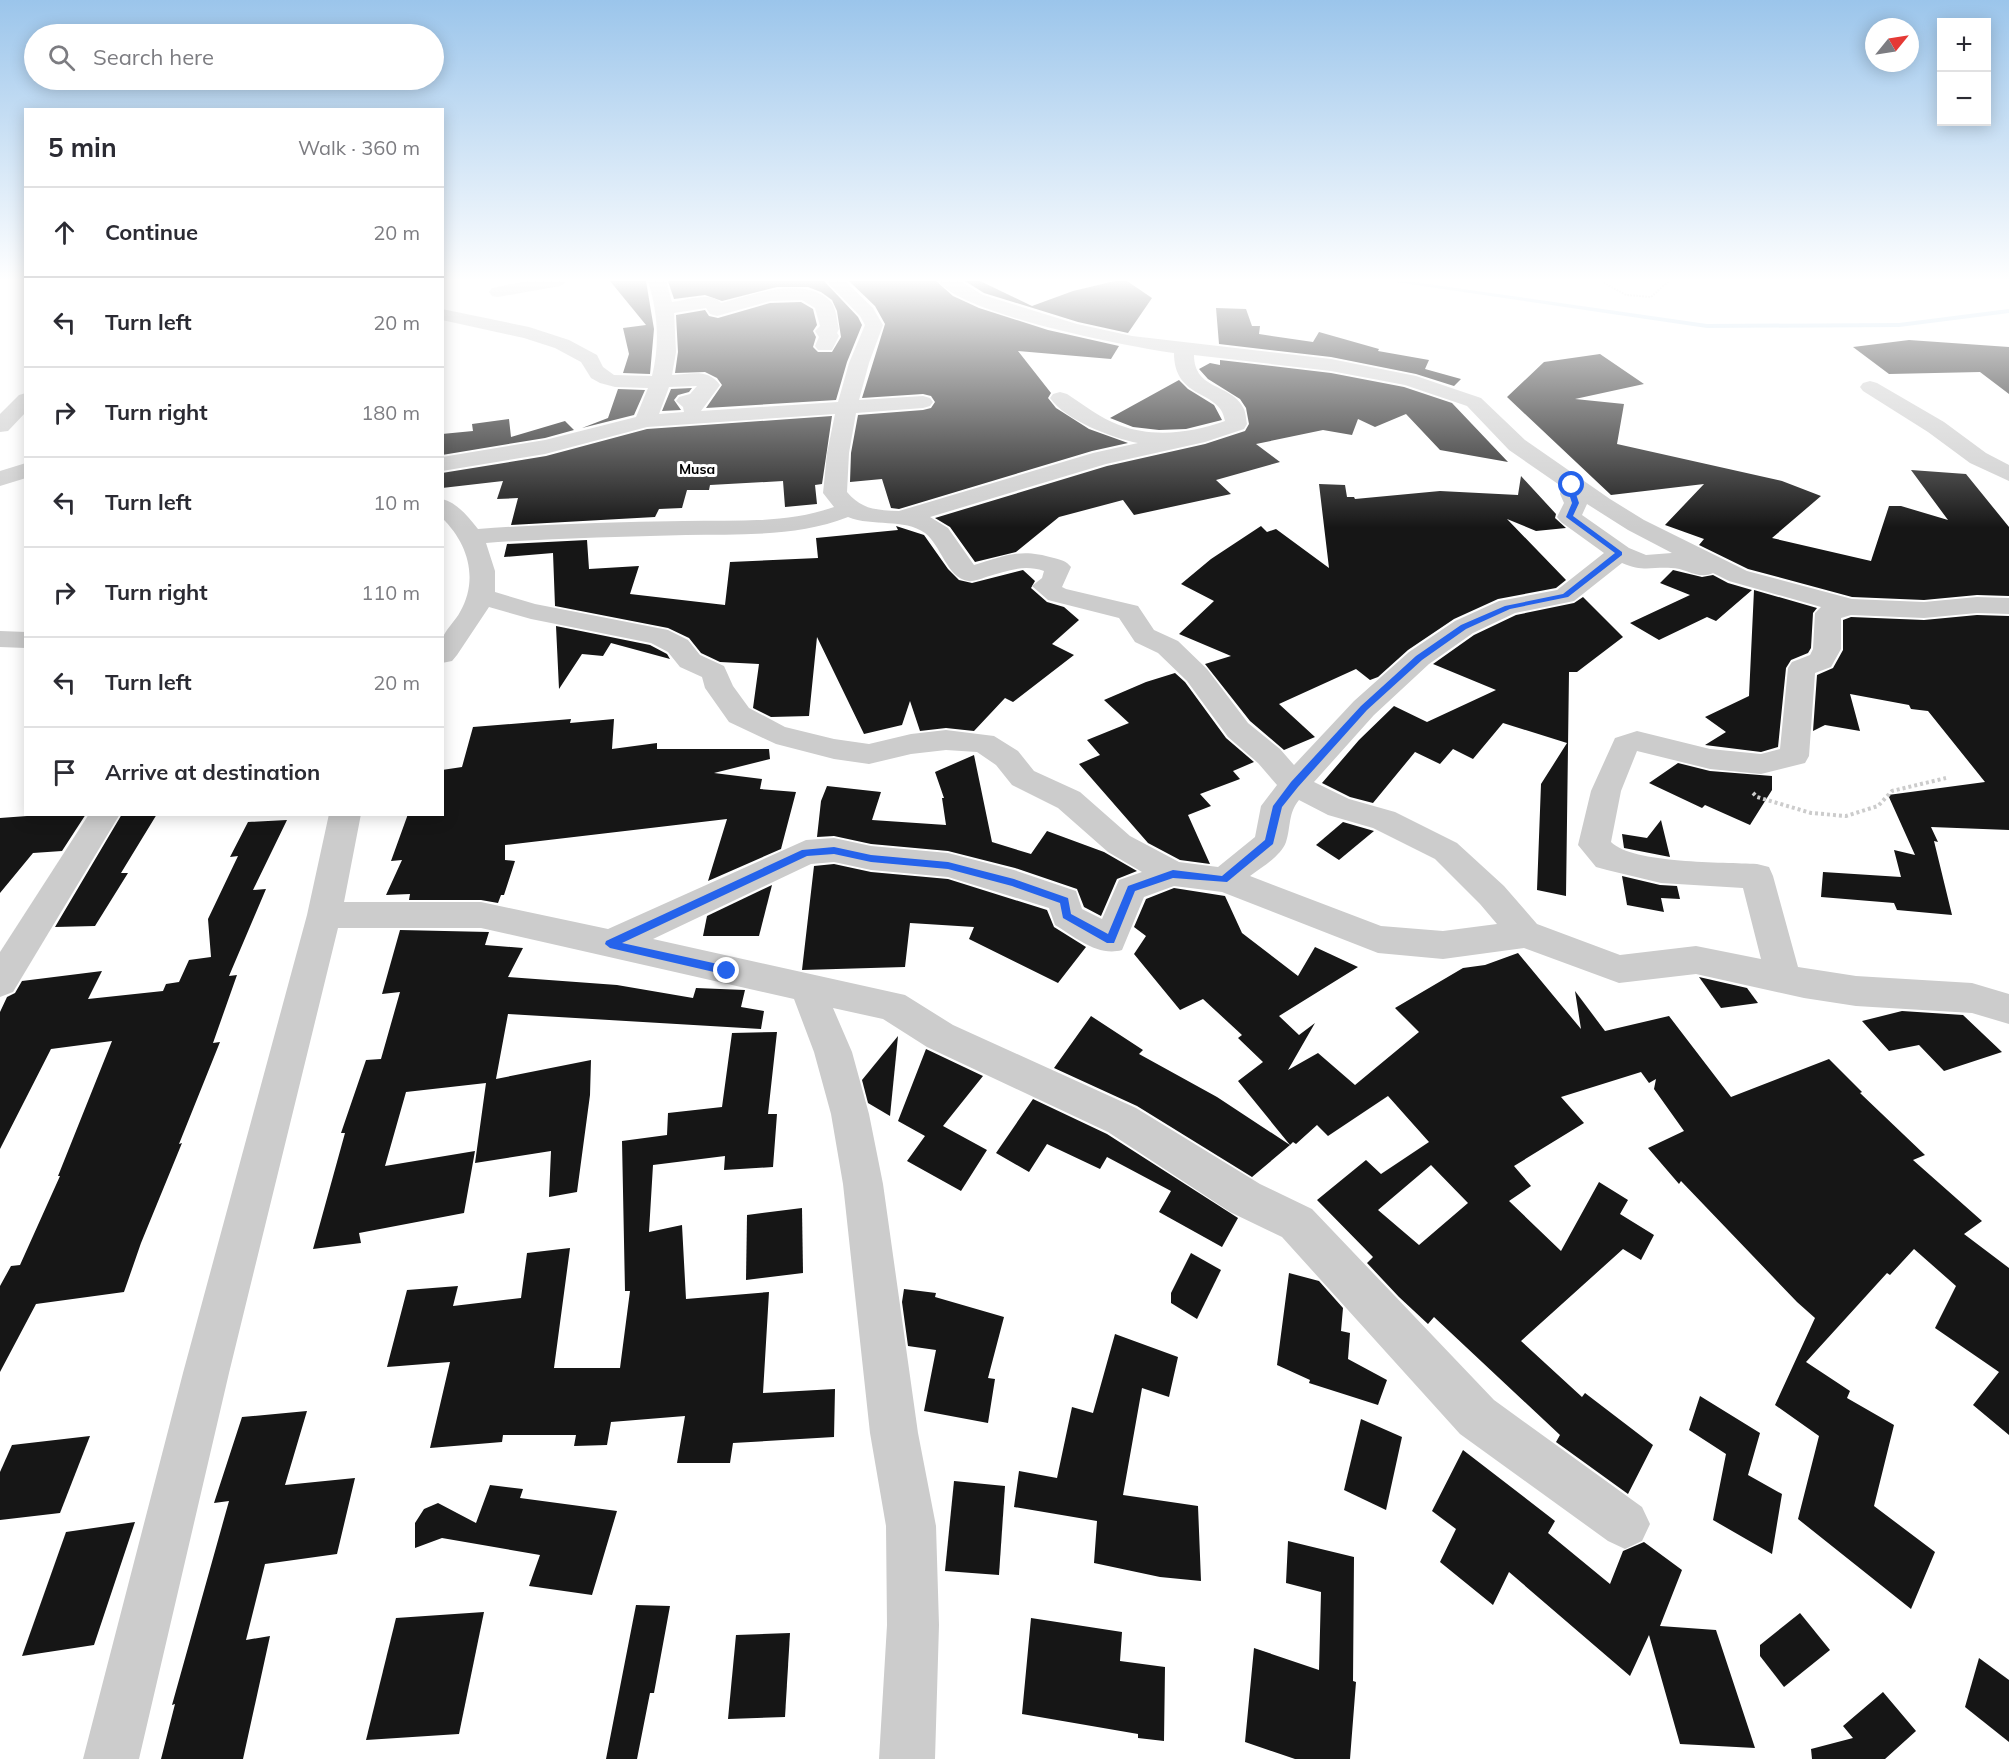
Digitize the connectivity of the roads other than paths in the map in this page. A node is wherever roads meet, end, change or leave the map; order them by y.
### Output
1 (592, 363) edge
2 (663, 363) edge
3 (860, 363) edge
4 (1184, 363) edge
5 (1317, 363) edge
6 (660, 381) junction
7 (1870, 387) dead end
8 (1060, 398) dead end
9 (24, 401) edge
10 (923, 402) dead end
11 (848, 407) junction
12 (692, 408) dead end
13 (645, 420) junction
14 (0, 426) edge
15 (1197, 437) junction
16 (444, 464) edge
17 (24, 471) edge
18 (2009, 474) edge
19 (0, 479) edge
20 (1572, 485) junction
21 (444, 508) edge
22 (849, 509) junction
23 (896, 520) junction
24 (471, 537) junction
25 (1620, 553) junction
26 (1738, 576) junction
27 (481, 596) junction
28 (1851, 607) junction
29 (2006, 608) edge
30 (0, 639) edge
31 (24, 640) edge
32 (444, 653) edge
33 (1294, 784) junction
34 (104, 816) edge
35 (345, 816) edge
36 (1173, 874) junction
37 (1224, 880) junction
38 (324, 915) junction
39 (1525, 934) junction
40 (610, 944) junction
41 (1783, 978) junction
42 (0, 982) edge
43 (808, 990) junction
44 (2009, 1009) edge
45 (1625, 1524) dead end
46 (111, 1759) edge
47 (907, 1759) edge

1 - 6 street
2 - 6 street
3 - 11 street
4 - 15 street
5 - 20 street
6 - 12 street
6 - 13 street
7 - 18 street
8 - 15 street
9 - 14 street
10 - 11 street
11 - 13 street
11 - 22 street
13 - 16 street
15 - 23 street
17 - 19 street
20 - 25 street
20 - 26 street
21 - 24 street
22 - 23 street
22 - 24 street
23 - 33 street
24 - 27 street
25 - 26 street
25 - 33 street
26 - 28 street
27 - 32 street
27 - 36 street
28 - 29 street
28 - 41 street
30 - 31 street
33 - 37 street
33 - 39 street
34 - 42 street
35 - 38 street
36 - 37 street
36 - 40 street
37 - 39 street
38 - 40 street
38 - 46 street
39 - 41 street
40 - 43 street
41 - 44 street
43 - 45 street
43 - 47 street

